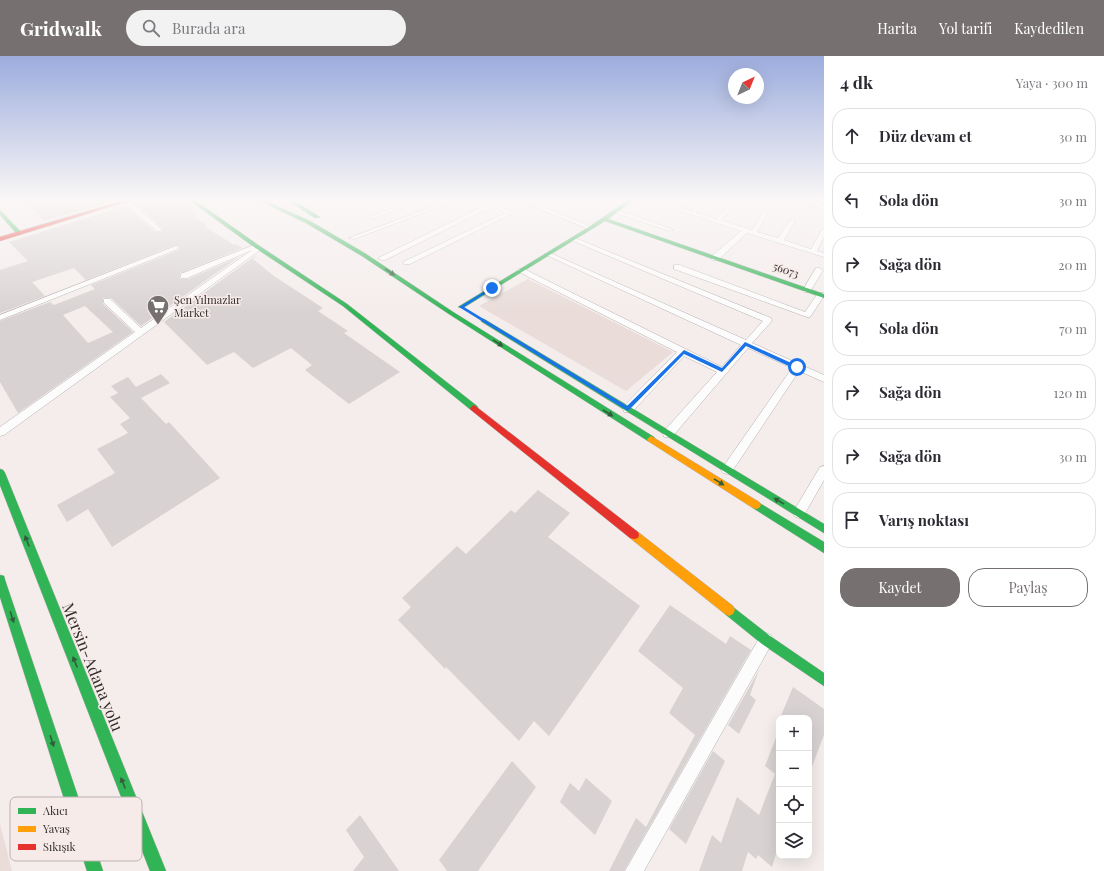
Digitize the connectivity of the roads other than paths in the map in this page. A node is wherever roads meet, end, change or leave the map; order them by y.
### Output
1 (244, 237) edge
2 (334, 237) edge
3 (425, 237) edge
4 (459, 237) edge
5 (576, 237) edge
6 (655, 237) edge
7 (743, 237) edge
8 (767, 237) edge
9 (782, 237) edge
10 (821, 237) edge
11 (352, 238) edge
12 (573, 239) junction
13 (780, 241) junction
14 (258, 247) junction
15 (176, 248) dead end
16 (813, 252) junction
17 (548, 254) junction
18 (824, 255) edge
19 (382, 258) junction
20 (715, 258) junction
21 (407, 262) dead end
22 (677, 267) dead end
23 (820, 270) dead end
24 (521, 271) junction
25 (184, 276) dead end
26 (807, 290) junction
27 (435, 291) dead end
28 (823, 295) edge
29 (107, 301) dead end
30 (0, 318) edge
31 (140, 332) junction
32 (745, 344) junction
33 (684, 351) junction
34 (797, 367) junction
35 (722, 370) junction
36 (824, 379) edge
37 (628, 409) junction
38 (0, 432) edge
39 (668, 434) junction
40 (727, 470) junction
41 (824, 471) edge
42 (0, 473) edge
43 (799, 513) junction
44 (824, 529) edge
45 (824, 548) edge
46 (0, 580) edge
47 (766, 640) junction
48 (824, 680) edge
49 (71, 797) edge
50 (129, 797) edge
51 (142, 831) edge
52 (92, 861) edge
53 (95, 871) edge
54 (158, 871) edge
55 (634, 871) edge

1 - 14 main road
2 -> 45 main road
3 - 19 street
4 - 21 street
5 - 12 main road
6 - 20 main road, 56073
7 - 20 street
8 - 13 street
9 - 13 street
10 - 16 street
11 - 19 main road
12 - 17 main road
12 - 32 street
13 - 16 street
14 - 25 street
14 - 31 street
14 - 47 main road
15 - 30 street
16 - 18 street
17 - 24 main road
17 - 32 street
19 - 27 main road
20 - 26 main road, 56073
22 - 28 street
23 - 26 street
24 - 33 street
24 - 37 main road
26 - 28 main road, 56073
29 - 31 street
31 - 38 street
32 - 34 street
32 - 35 street
33 - 35 street
33 - 37 street
34 - 36 street
34 - 40 street
35 - 39 street
37 - 39 main road
39 - 40 main road
43 -> 40 main road
41 - 43 street
50 -> 42 main road, Mersin-Adana yolu
43 - 44 main road
46 -> 49 main road
47 - 48 main road
47 - 55 street
54 -> 51 main road, Mersin-Adana yolu
52 -> 53 main road

